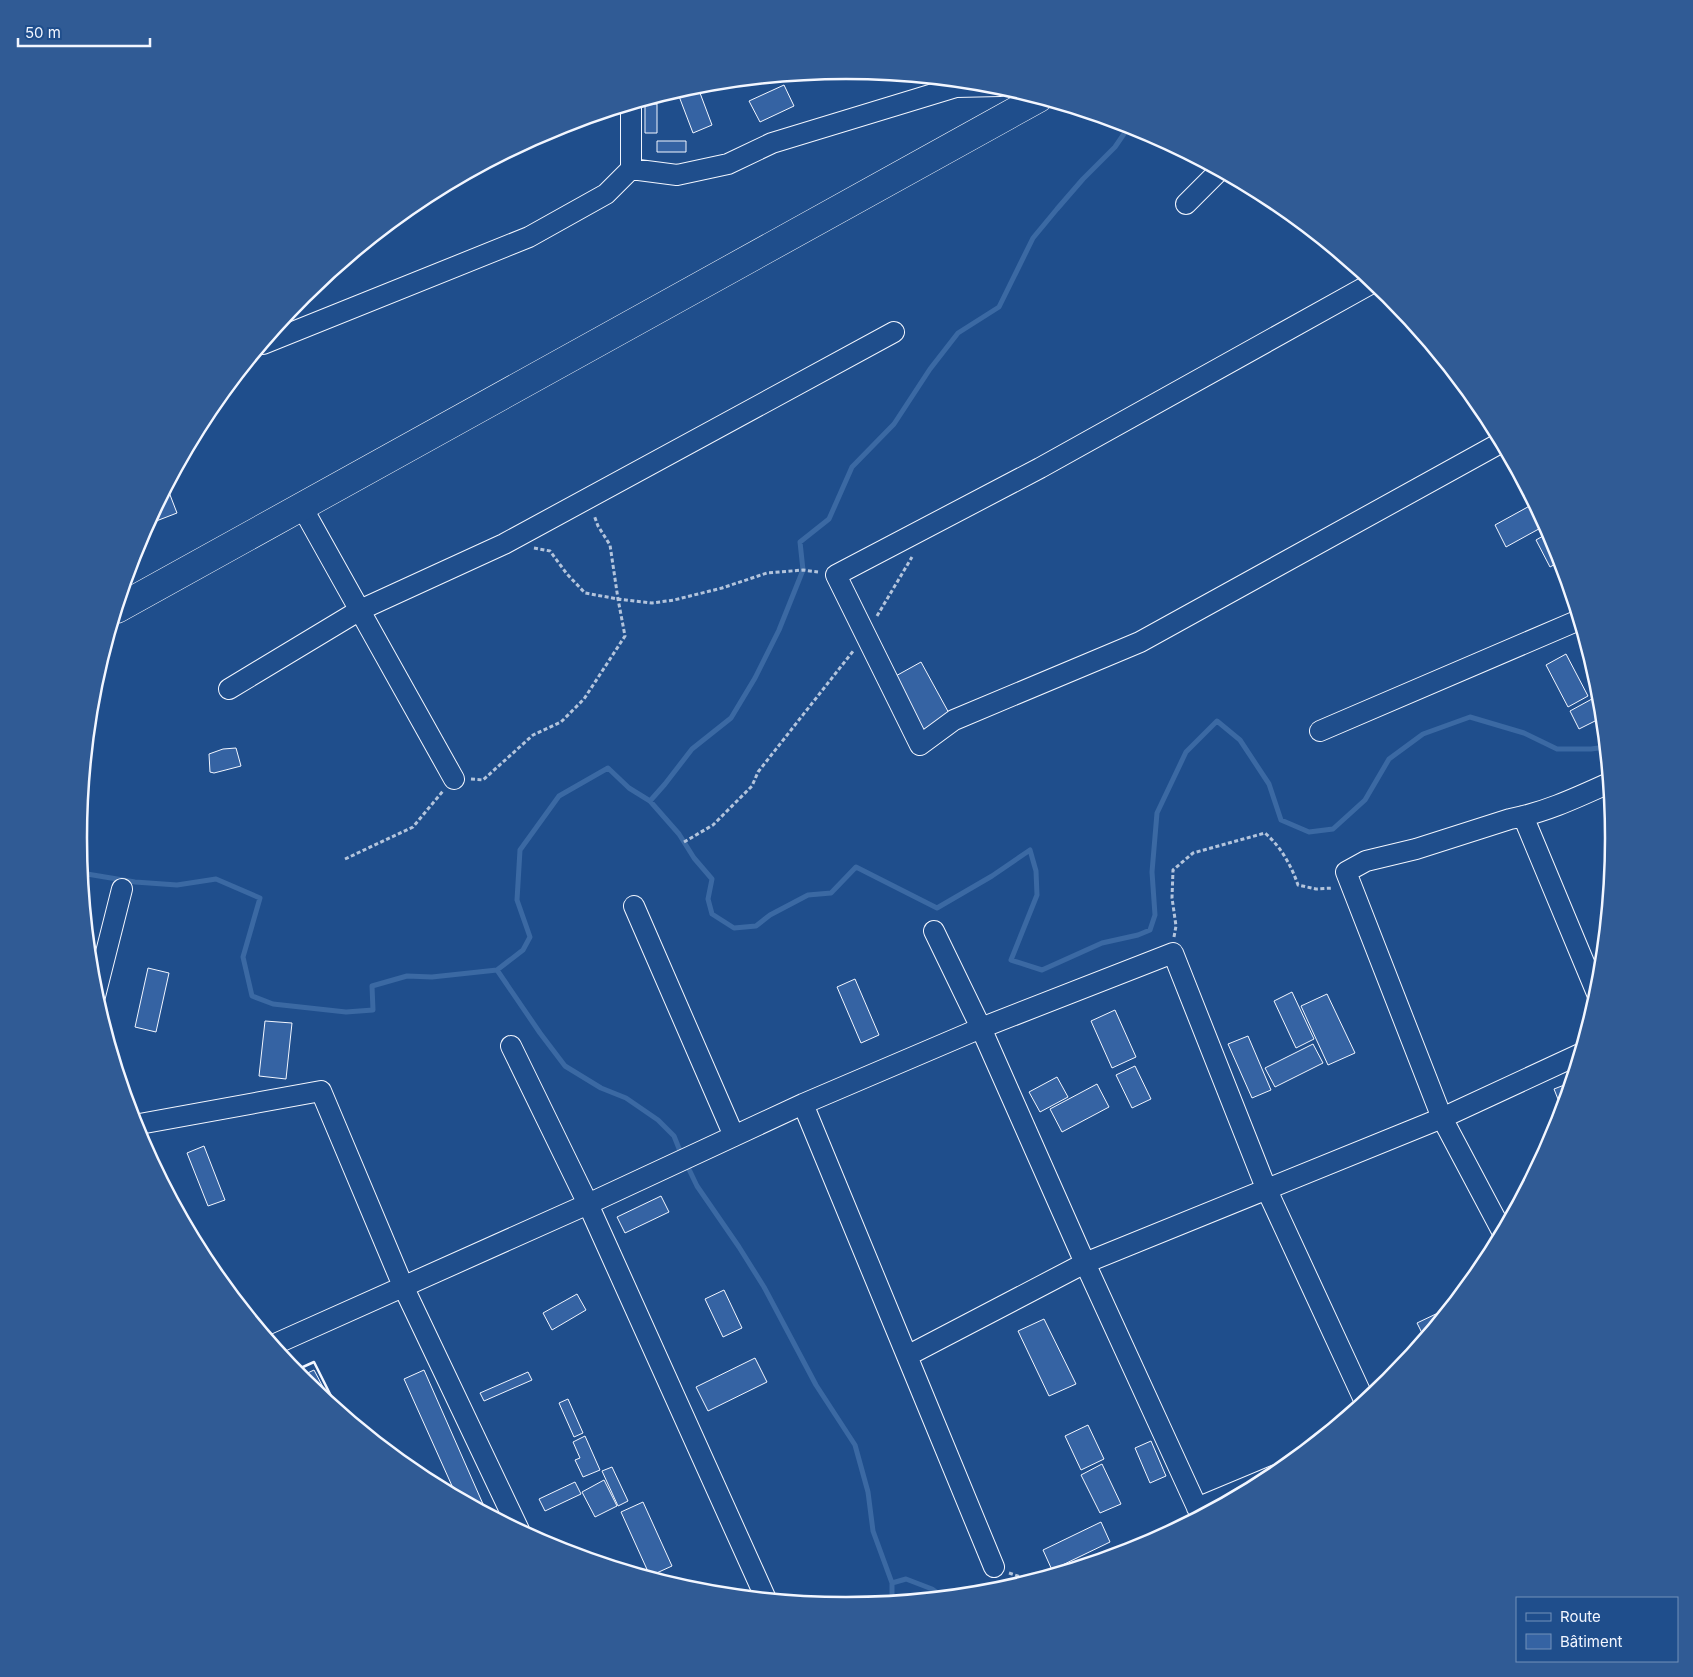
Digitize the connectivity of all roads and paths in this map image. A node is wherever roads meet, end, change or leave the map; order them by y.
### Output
1 (958, 87) edge
2 (1031, 102) edge
3 (631, 111) edge
4 (631, 169) junction
5 (1215, 175) edge
6 (1186, 204) dead end
7 (1367, 286) edge
8 (894, 332) dead end
9 (274, 340) edge
10 (1496, 445) edge
11 (587, 499) junction
12 (302, 507) junction
13 (504, 544) junction
14 (914, 554) dead end
15 (836, 575) junction
16 (618, 599) junction
17 (124, 605) edge
18 (360, 610) junction
19 (1574, 622) edge
20 (866, 635) junction
21 (229, 690) dead end
22 (1320, 731) dead end
23 (454, 779) junction
24 (1605, 785) edge
25 (1523, 816) junction
26 (684, 842) dead end
27 (345, 858) dead end
28 (1346, 872) junction
29 (122, 889) dead end
30 (634, 906) dead end
31 (934, 930) dead end
32 (1173, 953) junction
33 (100, 978) edge
34 (1593, 983) edge
35 (981, 1028) junction
36 (512, 1046) dead end
37 (1574, 1057) edge
38 (804, 1104) junction
39 (1442, 1118) junction
40 (143, 1123) edge
41 (734, 1136) junction
42 (1266, 1188) junction
43 (588, 1204) junction
44 (1499, 1226) edge
45 (1085, 1263) junction
46 (403, 1286) junction
47 (278, 1343) edge
48 (907, 1356) junction
49 (1362, 1396) edge
50 (1199, 1512) edge
51 (515, 1522) edge
52 (994, 1567) joint
53 (1022, 1577) edge
54 (764, 1594) edge

1 - 4 street
2 - 12 highway
3 - 4 street
4 - 9 street
5 - 6 street
7 - 15 street
8 - 11 street
10 - 20 street
11 - 13 street
11 - 16 path
12 - 17 highway
12 - 18 street
13 - 16 path
13 - 18 street
14 - 20 path
15 - 16 path
15 - 20 street
16 - 23 path
18 - 21 street
18 - 23 street
19 - 22 street
20 - 26 path
23 - 27 path
24 - 25 street
25 - 28 street
25 - 34 street
28 - 32 path
28 - 39 street
29 - 33 street
30 - 41 street
31 - 35 street
32 - 35 street
32 - 42 street
35 - 38 street
35 - 45 street
36 - 43 street
37 - 39 street
38 - 41 street
38 - 48 street
39 - 42 street
39 - 44 street
40 - 46 street
41 - 43 street
42 - 45 street
42 - 49 street
43 - 46 street
43 - 54 street
45 - 48 street
45 - 50 street
46 - 47 street
46 - 51 street
48 - 52 street
52 - 53 path

